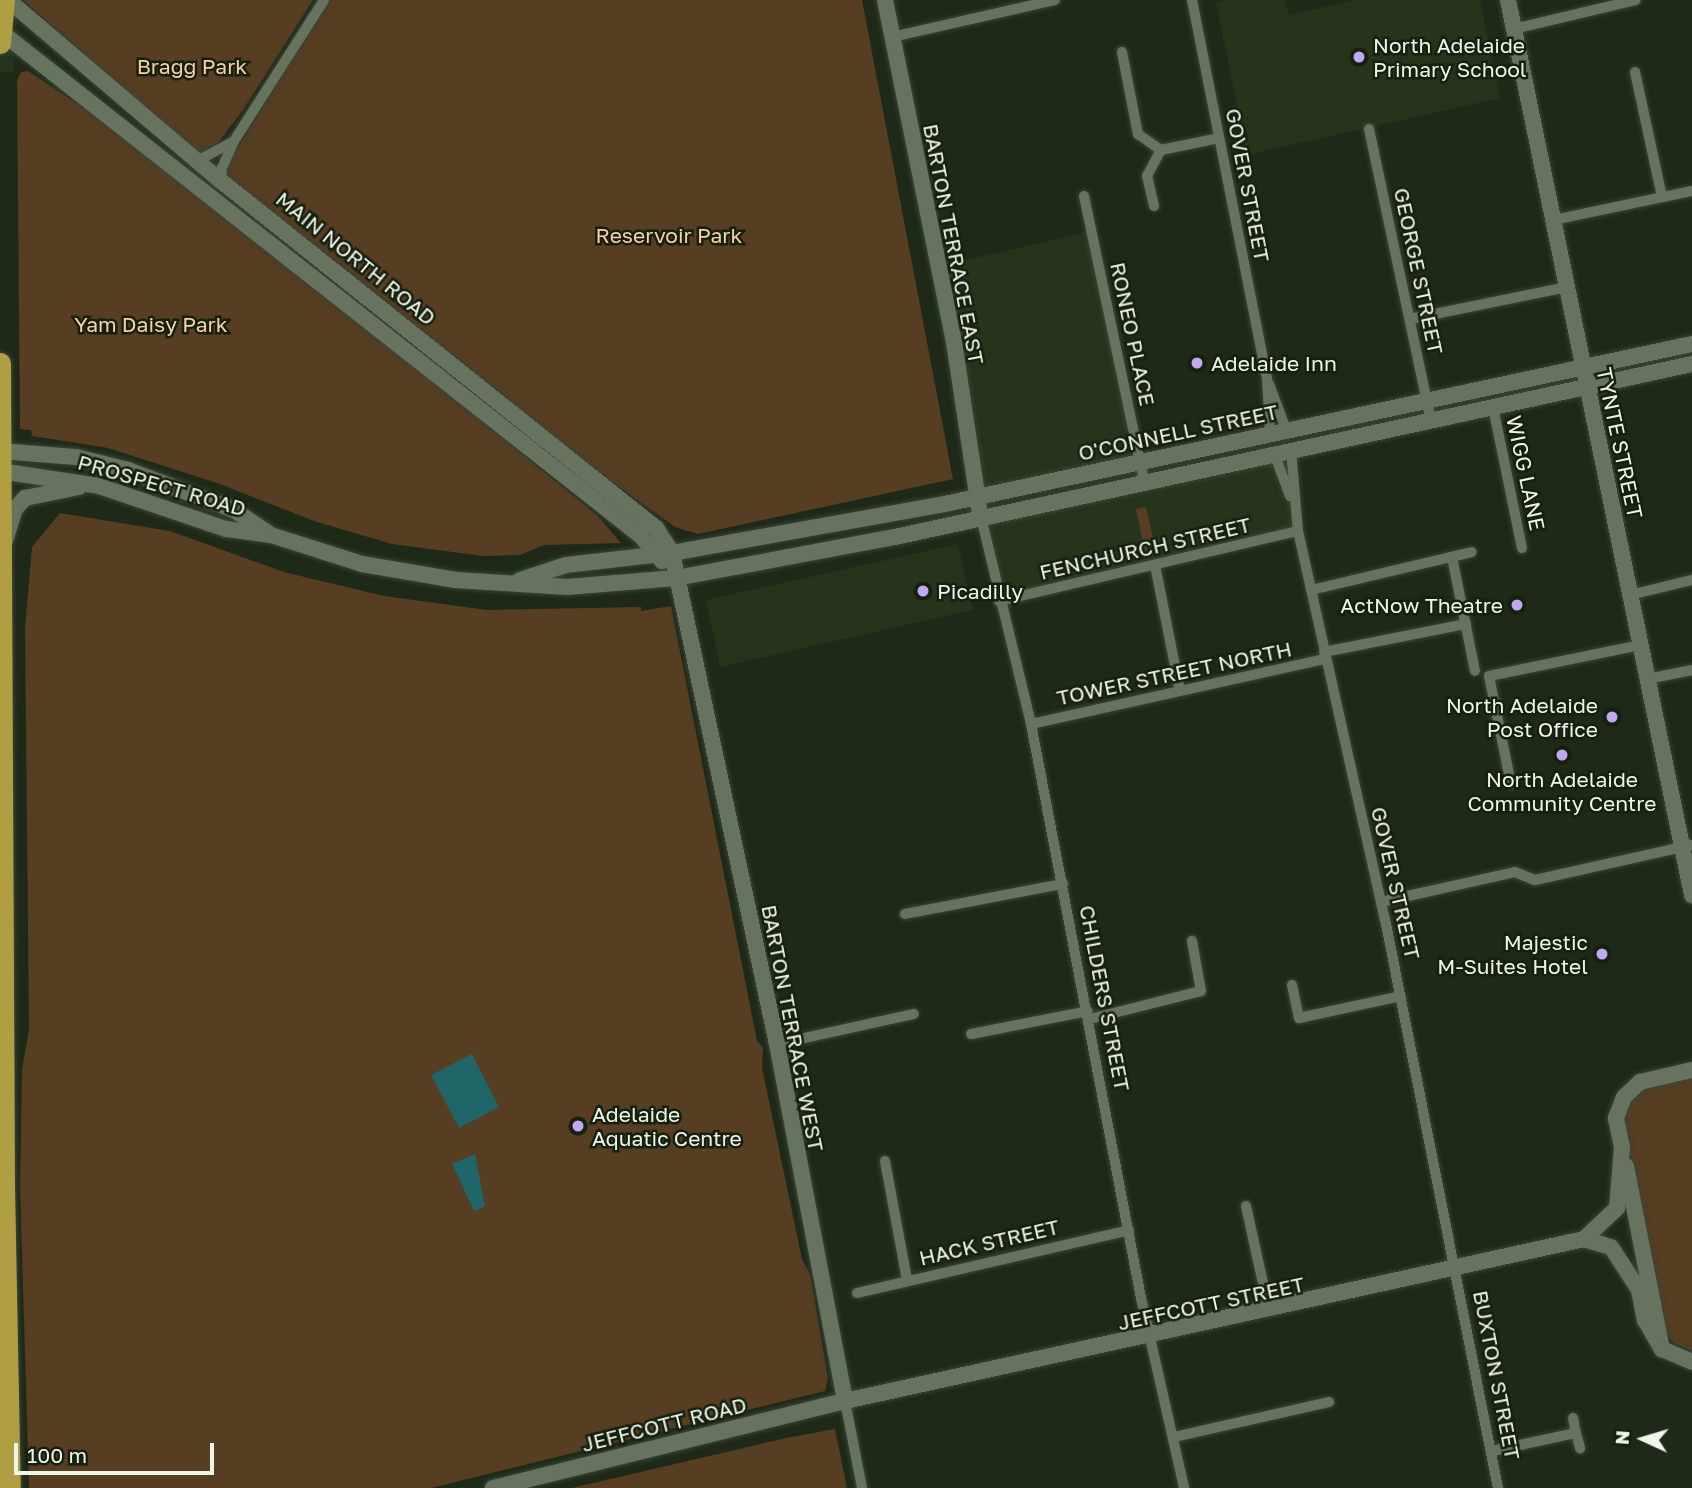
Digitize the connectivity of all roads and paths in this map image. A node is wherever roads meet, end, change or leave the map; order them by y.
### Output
1 (6, 0) edge
2 (324, 0) edge
3 (884, 0) edge
4 (1055, 0) edge
5 (1192, 0) edge
6 (1507, 0) edge
7 (1636, 0) edge
8 (1514, 29) junction
9 (0, 31) edge
10 (892, 37) junction
11 (0, 43) edge
12 (1122, 52) dead end
13 (1635, 72) dead end
14 (1369, 129) dead end
15 (1219, 138) junction
16 (234, 141) junction
17 (1161, 150) junction
18 (197, 161) junction
19 (221, 181) junction
20 (1692, 191) edge
21 (1084, 196) dead end
22 (1662, 197) junction
23 (1154, 206) dead end
24 (1553, 220) junction
25 (1567, 288) junction
26 (1410, 319) junction
27 (1692, 344) edge
28 (0, 363) edge
29 (1692, 363) edge
30 (1583, 368) junction
31 (1267, 378) junction
32 (1587, 386) junction
33 (1426, 398) junction
34 (1493, 407) junction
35 (1431, 420) junction
36 (1286, 429) junction
37 (1270, 433) junction
38 (1291, 450) junction
39 (1273, 453) junction
40 (1, 461) edge
41 (1140, 461) junction
42 (1144, 481) junction
43 (99, 486) junction
44 (976, 498) junction
45 (1294, 505) junction
46 (981, 517) junction
47 (1298, 531) junction
48 (271, 535) junction
49 (3, 548) junction
50 (1522, 548) dead end
51 (1472, 552) dead end
52 (664, 554) junction
53 (1452, 556) junction
54 (1155, 565) junction
55 (676, 578) junction
56 (1692, 580) edge
57 (511, 582) junction
58 (1311, 590) junction
59 (1630, 594) junction
60 (999, 601) junction
61 (1466, 624) junction
62 (1640, 645) junction
63 (1324, 656) junction
64 (1692, 670) edge
65 (1475, 671) dead end
66 (1647, 678) junction
67 (1180, 691) junction
68 (0, 706) edge
69 (1031, 724) junction
70 (1511, 784) dead end
71 (1, 841) edge
72 (1687, 846) edge
73 (1063, 884) junction
74 (1692, 895) edge
75 (1381, 902) junction
76 (905, 914) dead end
77 (1192, 941) dead end
78 (1292, 985) dead end
79 (1401, 996) junction
80 (914, 1014) dead end
81 (1089, 1015) junction
82 (2, 1033) edge
83 (971, 1034) dead end
84 (777, 1044) junction
85 (1692, 1070) edge
86 (1622, 1147) junction
87 (885, 1161) dead end
88 (2, 1195) edge
89 (1246, 1206) dead end
90 (1129, 1230) junction
91 (1584, 1239) junction
92 (1458, 1269) junction
93 (906, 1280) junction
94 (857, 1293) dead end
95 (1269, 1311) junction
96 (1153, 1337) junction
97 (1662, 1349) junction
98 (1692, 1362) edge
99 (845, 1401) junction
100 (1329, 1402) dead end
101 (1573, 1418) dead end
102 (1576, 1433) junction
103 (1174, 1437) junction
104 (1580, 1448) dead end
105 (1492, 1451) junction
106 (10, 1488) edge
107 (493, 1488) edge
108 (862, 1488) edge
109 (1184, 1488) edge
110 (1498, 1488) edge

1 - 9 highway
1 - 18 main road, MAIN NORTH ROAD
2 - 16 street
3 - 10 main road, BARTON TERRACE EAST
4 - 10 street
5 - 15 street, GOVER STREET
6 - 8 main road, TYNTE STREET
7 - 8 street
8 - 24 main road, TYNTE STREET
9 - 11 highway
9 - 52 main road, MAIN NORTH ROAD
10 - 44 main road, BARTON TERRACE EAST
12 - 17 street
13 - 22 street
14 - 26 street, GEORGE STREET
15 - 17 street
15 - 31 street, GOVER STREET
16 - 18 street
16 - 19 street
17 - 23 street
18 - 19 main road, MAIN NORTH ROAD
19 - 52 main road, MAIN NORTH ROAD
20 - 22 street
21 - 41 street, RONEO PLACE
22 - 24 street
24 - 25 main road, TYNTE STREET
25 - 26 street
25 - 30 main road, TYNTE STREET
26 - 33 street, GEORGE STREET
27 - 30 main road, O'CONNELL STREET
28 - 40 highway
29 - 32 main road, O'CONNELL STREET
30 - 32 main road, TYNTE STREET
30 - 33 main road, O'CONNELL STREET
31 - 36 street, GOVER STREET
31 - 37 street, GOVER STREET
32 - 34 main road, O'CONNELL STREET
32 - 59 main road, TYNTE STREET
33 - 35 street, GEORGE STREET
33 - 36 main road, O'CONNELL STREET
34 - 35 main road, O'CONNELL STREET
34 - 50 street, WIGG LANE
35 - 38 main road, O'CONNELL STREET
36 - 37 main road, O'CONNELL STREET
36 - 38 main road
37 - 39 main road
37 - 41 main road, O'CONNELL STREET
38 - 39 main road, O'CONNELL STREET
38 - 45 street, GOVER STREET
39 - 42 main road, O'CONNELL STREET
39 - 45 street, GOVER STREET
40 - 43 main road, PROSPECT ROAD
40 - 48 main road, PROSPECT ROAD
40 - 49 highway
41 - 42 street, RONEO PLACE
41 - 44 main road, O'CONNELL STREET
42 - 46 main road, O'CONNELL STREET
43 - 48 main road, PROSPECT ROAD
43 - 49 main road
44 - 46 main road, BARTON TERRACE EAST
44 - 52 main road, O'CONNELL STREET
45 - 47 street, GOVER STREET
46 - 55 main road, O'CONNELL STREET
46 - 60 street, CHILDERS STREET
47 - 54 street, FENCHURCH STREET
47 - 58 street, GOVER STREET
48 - 57 main road, PROSPECT ROAD
49 - 68 highway
51 - 53 street
52 - 55 main road
52 - 57 main road, PROSPECT ROAD
53 - 58 street
53 - 61 street
54 - 60 street, FENCHURCH STREET
54 - 67 street
55 - 57 main road, PROSPECT ROAD
55 - 84 main road, BARTON TERRACE WEST
56 - 59 street
58 - 63 street, GOVER STREET
59 - 62 main road, TYNTE STREET
60 - 69 street, CHILDERS STREET
61 - 63 street, TOWER STREET NORTH
61 - 65 street
62 - 66 main road, TYNTE STREET
62 - 70 street
63 - 67 street, TOWER STREET NORTH
63 - 75 street, GOVER STREET
64 - 66 street
66 - 72 main road, TYNTE STREET
67 - 69 street, TOWER STREET NORTH
68 - 71 highway
69 - 73 street, CHILDERS STREET
71 - 82 highway
72 - 74 main road, TYNTE STREET
72 - 75 street
73 - 76 street
73 - 81 street, CHILDERS STREET
75 - 79 street, GOVER STREET
77 - 81 street
78 - 79 street
79 - 92 street, GOVER STREET
80 - 84 street
81 - 83 street
81 - 90 street, CHILDERS STREET
82 - 88 highway
84 - 99 main road, BARTON TERRACE WEST
85 - 86 main road
86 - 91 main road
86 - 97 main road
87 - 93 street
88 - 106 highway
89 - 95 street
90 - 93 street, HACK STREET
90 - 96 street, CHILDERS STREET
91 - 92 main road, JEFFCOTT STREET
91 - 97 main road
92 - 95 main road, JEFFCOTT STREET
92 - 105 street, BUXTON STREET
93 - 94 street, HACK STREET
95 - 96 main road, JEFFCOTT STREET
96 - 99 main road, JEFFCOTT STREET
96 - 103 street, CHILDERS STREET
97 - 98 main road
99 - 107 main road, JEFFCOTT ROAD
99 - 108 street, BARTON TERRACE WEST
100 - 103 street
101 - 102 street
102 - 104 street
102 - 105 street
103 - 109 street, CHILDERS STREET
105 - 110 street, BUXTON STREET

